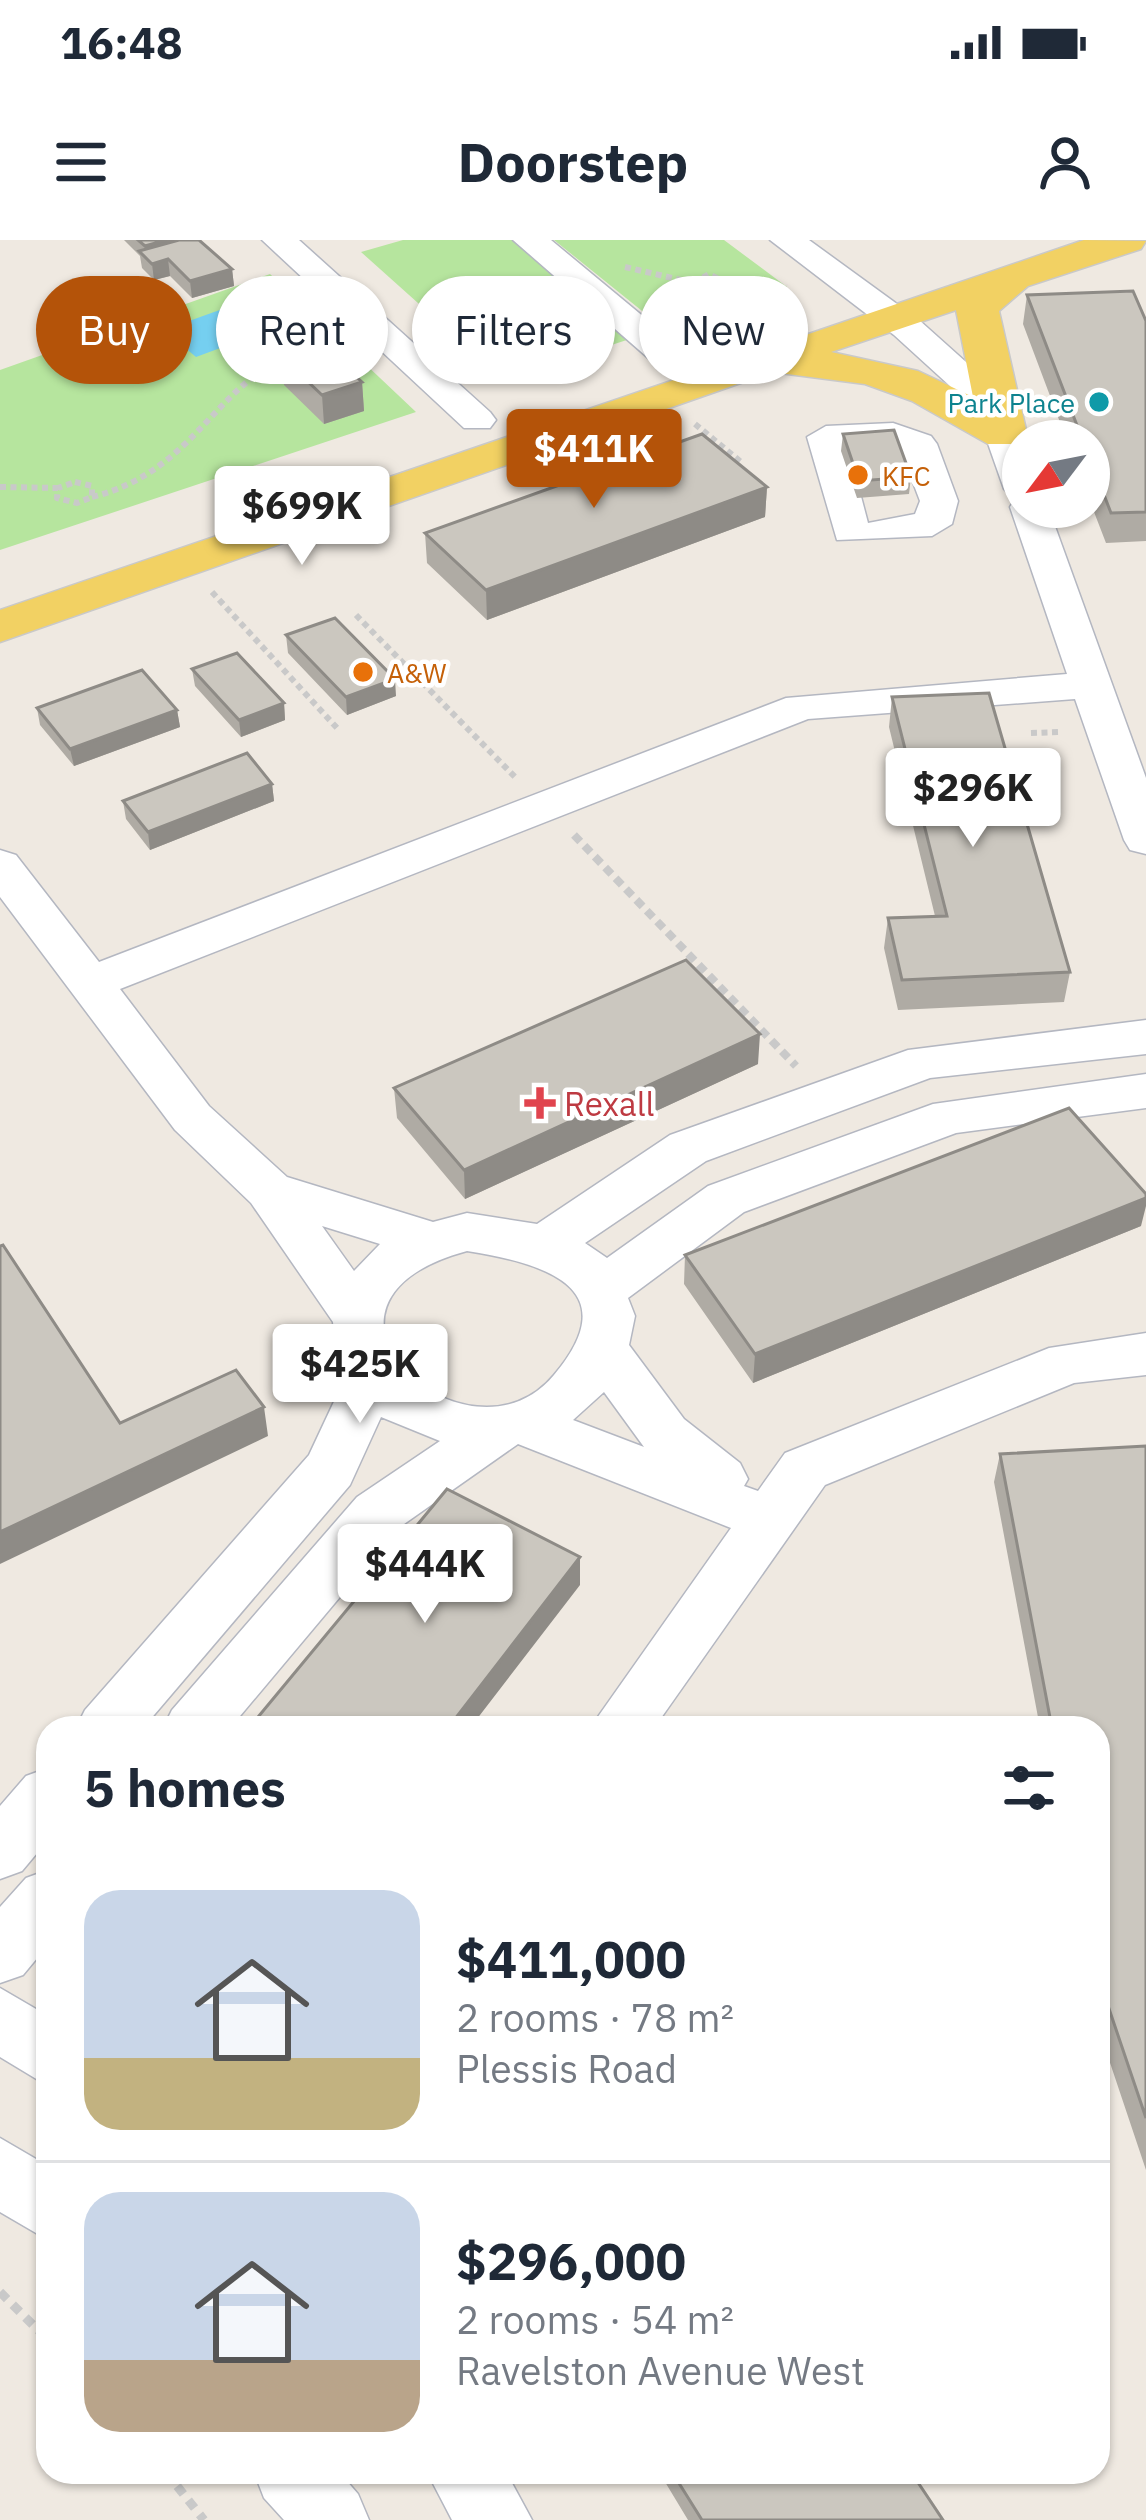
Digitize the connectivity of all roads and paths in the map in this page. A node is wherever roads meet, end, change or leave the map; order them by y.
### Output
1 (279, 240) edge
2 (530, 240) edge
3 (788, 240) edge
4 (1126, 240) edge
5 (1013, 260) edge
6 (878, 306) junction
7 (808, 322) edge
8 (639, 331) edge
9 (808, 338) edge
10 (392, 343) junction
11 (388, 344) edge
12 (808, 364) edge
13 (639, 365) edge
14 (245, 384) edge
15 (696, 384) edge
16 (687, 418) dead end
17 (477, 420) junction
18 (1002, 425) edge
19 (1002, 432) edge
20 (1002, 433) edge
21 (740, 462) edge
22 (0, 487) edge
23 (58, 488) junction
24 (92, 496) junction
25 (1036, 528) edge
26 (0, 581) edge
27 (206, 586) dead end
28 (356, 615) dead end
29 (0, 627) edge
30 (1091, 685) junction
31 (337, 728) dead end
32 (545, 807) junction
33 (1146, 840) edge
34 (0, 865) edge
35 (86, 984) junction
36 (1146, 1037) edge
37 (810, 1081) dead end
38 (1146, 1091) edge
39 (269, 1190) junction
40 (431, 1241) junction
41 (547, 1243) junction
42 (602, 1289) junction
43 (358, 1316) junction
44 (606, 1354) junction
45 (1146, 1354) edge
46 (373, 1377) junction
47 (507, 1424) junction
48 (768, 1519) junction
49 (116, 1716) edge
50 (203, 1716) edge
51 (628, 1716) edge
52 (36, 1809) edge
53 (0, 1851) edge
54 (36, 1912) edge
55 (0, 1954) edge
56 (0, 2018) edge
57 (36, 2046) edge
58 (0, 2171) edge
59 (36, 2197) edge
60 (0, 2291) edge
61 (36, 2327) edge
62 (176, 2484) edge
63 (300, 2484) edge
64 (472, 2484) edge
65 (204, 2520) edge
66 (332, 2520) edge
67 (495, 2520) edge

1 - 10 street
2 - 8 street
3 - 6 street
4 - 5 main road
5 - 6 main road
5 - 18 main road
6 - 7 main road
6 - 9 main road
6 - 19 street
10 - 11 path
10 - 17 street
12 - 20 main road
13 - 17 main road
14 - 24 path
15 - 29 main road
16 - 21 path
17 - 26 main road
22 - 23 path
23 - 24 path
23 - 24 path
25 - 30 street
27 - 31 path
28 - 32 path
30 - 32 street
30 - 33 street
32 - 35 street
32 - 37 path
34 - 35 street
35 - 39 street
36 - 41 street
38 - 42 street
39 - 40 street
39 - 43 street
40 - 41 street
40 - 43 street
41 - 42 street
42 - 44 street
43 - 46 street
44 - 47 street
44 - 48 street
45 - 48 street
46 - 47 street
46 - 49 street
47 - 48 street
47 - 50 street
48 - 51 street
52 - 53 street
54 - 55 street
56 - 57 street
58 - 59 street
60 - 61 path
62 - 65 path
63 - 66 street
64 - 67 street

